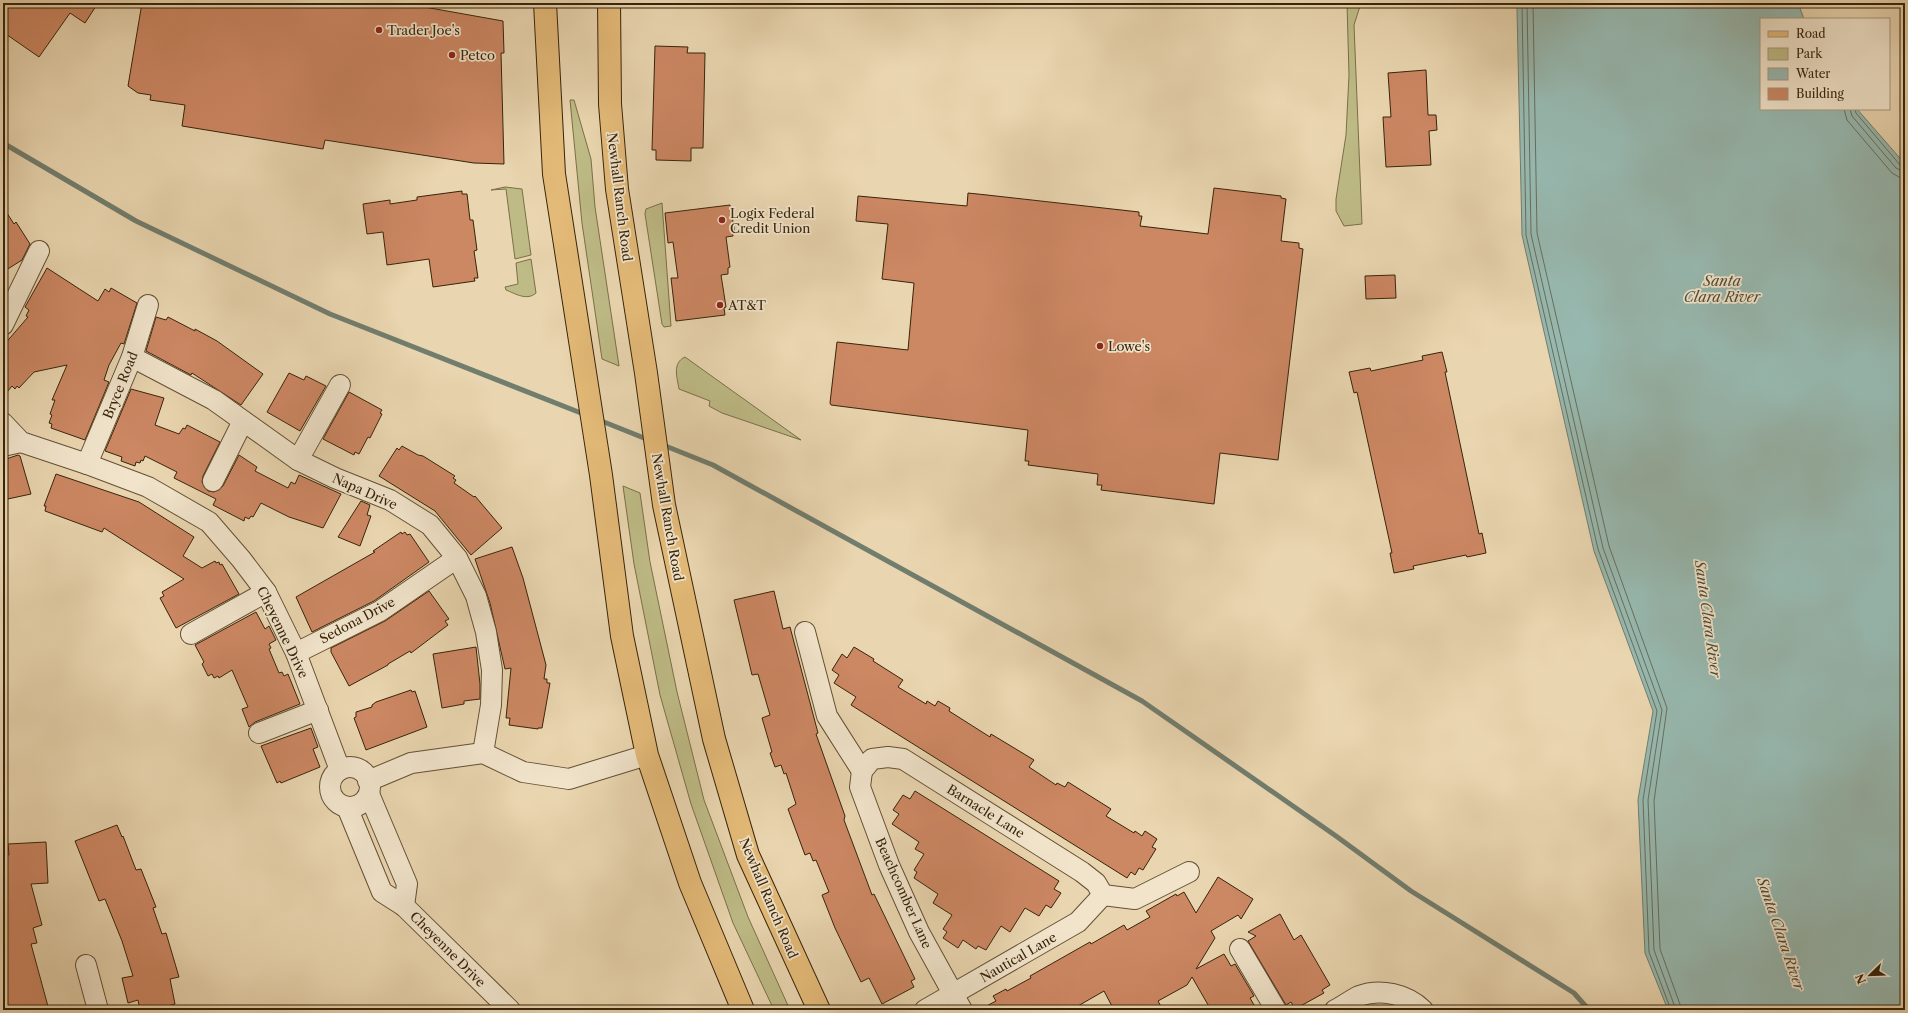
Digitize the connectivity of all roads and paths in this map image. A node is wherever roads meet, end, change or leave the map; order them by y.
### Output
1 (545, 3) edge
2 (609, 3) edge
3 (39, 251) dead end
4 (148, 305) dead end
5 (3, 325) edge
6 (132, 357) junction
7 (340, 385) dead end
8 (243, 421) junction
9 (3, 423) edge
10 (12, 444) edge
11 (298, 460) junction
12 (87, 464) junction
13 (213, 481) dead end
14 (457, 558) junction
15 (266, 592) junction
16 (805, 632) dead end
17 (191, 634) dead end
18 (296, 653) junction
19 (318, 710) junction
20 (259, 733) dead end
21 (483, 753) junction
22 (647, 755) junction
23 (340, 770) junction
24 (862, 771) junction
25 (369, 788) junction
26 (347, 807) junction
27 (1189, 872) dead end
28 (1103, 895) junction
29 (404, 906) junction
30 (1240, 949) dead end
31 (86, 965) dead end
32 (958, 1002) edge
33 (98, 1010) edge
34 (510, 1010) edge
35 (743, 1010) edge
36 (818, 1010) edge
37 (925, 1010) edge
38 (1276, 1010) edge
39 (1335, 1010) edge
40 (1423, 1010) edge

1 - 22 main road
2 - 36 main road, Newhall Ranch Road
3 - 5 street
4 - 6 street, Bryce Road
6 - 8 street, Napa Drive
6 - 12 street, Bryce Road
7 - 11 street
8 - 11 street, Napa Drive
8 - 13 street
9 - 10 street, Cheyenne Drive
10 - 12 street, Cheyenne Drive
11 - 14 street, Napa Drive
12 - 15 street, Cheyenne Drive
14 - 18 street, Sedona Drive
14 - 21 street, Napa Drive
15 - 17 street
15 - 18 street, Cheyenne Drive
16 - 24 street
18 - 19 street, Cheyenne Drive
19 - 20 street
19 - 23 street, Cheyenne Drive
21 - 22 street
21 - 25 street
22 - 35 main road
23 - 25 street
23 - 26 street
24 - 28 street, Barnacle Lane
24 - 32 street, Beachcomber Lane
25 - 26 street
25 - 29 street, Cheyenne Drive
26 - 29 street, Cheyenne Drive
27 - 28 street
28 - 32 street, Nautical Lane
29 - 34 street, Cheyenne Drive
30 - 38 street
31 - 33 street
32 - 37 street, Nautical Lane
39 - 40 street

